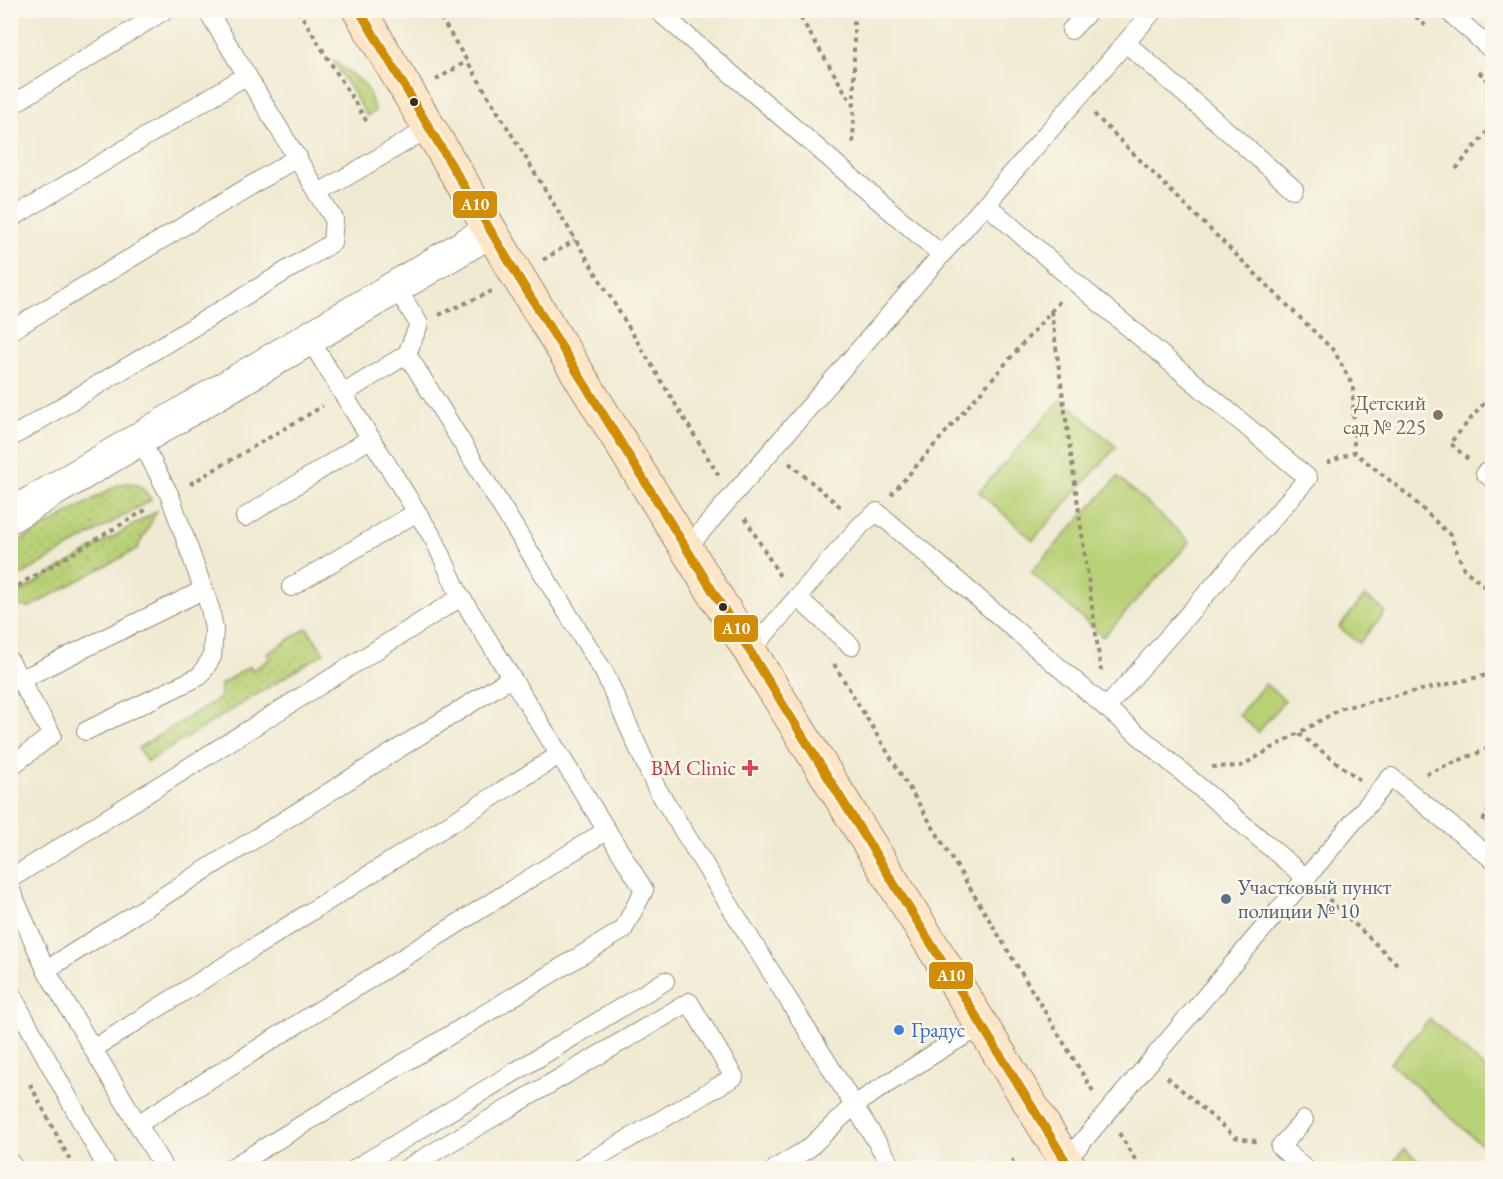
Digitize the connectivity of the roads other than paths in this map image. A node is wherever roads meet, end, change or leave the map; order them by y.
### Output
1 (165, 10) edge
2 (207, 10) edge
3 (358, 10) edge
4 (657, 10) edge
5 (1090, 10) edge
6 (1154, 10) edge
7 (1447, 10) edge
8 (1071, 30) dead end
9 (1126, 43) junction
10 (1492, 50) edge
11 (247, 75) junction
12 (10, 106) edge
13 (429, 128) junction
14 (298, 157) junction
15 (1293, 189) dead end
16 (319, 192) junction
17 (986, 204) junction
18 (10, 219) edge
19 (490, 231) junction
20 (942, 255) junction
21 (396, 287) junction
22 (10, 331) edge
23 (309, 338) junction
24 (407, 354) junction
25 (344, 394) junction
26 (10, 438) edge
27 (371, 438) junction
28 (140, 439) junction
29 (417, 512) junction
30 (10, 516) edge
31 (245, 518) dead end
32 (687, 549) junction
33 (291, 587) dead end
34 (203, 590) junction
35 (461, 597) junction
36 (797, 597) junction
37 (851, 646) dead end
38 (750, 651) junction
39 (10, 661) edge
40 (512, 678) junction
41 (20, 680) junction
42 (1106, 708) junction
43 (86, 731) dead end
44 (559, 755) junction
45 (10, 767) edge
46 (607, 830) junction
47 (1492, 859) edge
48 (1306, 878) junction
49 (10, 879) edge
50 (10, 888) edge
51 (46, 970) junction
52 (664, 981) dead end
53 (10, 992) edge
54 (982, 1026) junction
55 (93, 1049) junction
56 (854, 1105) junction
57 (1304, 1120) dead end
58 (138, 1124) junction
59 (10, 1162) edge
60 (1067, 1165) edge
61 (14, 1168) edge
62 (107, 1168) edge
63 (164, 1168) edge
64 (231, 1168) edge
65 (356, 1168) edge
66 (407, 1168) edge
67 (579, 1168) edge
68 (776, 1168) edge
69 (893, 1168) edge
70 (1305, 1168) edge

1 - 12 lane
2 - 11 lane
3 - 13 street
4 - 20 lane
5 - 8 lane
6 - 9 lane
7 - 10 lane
9 - 15 lane
9 - 17 lane
11 - 14 lane
11 - 18 lane
13 - 16 lane
13 - 19 street
14 - 16 lane
14 - 22 lane
16 - 26 lane
17 - 20 lane
17 - 42 lane
19 - 21 street
19 - 32 street
20 - 32 lane
21 - 23 street
21 - 24 lane
23 - 25 lane
23 - 28 street
24 - 25 lane
24 - 56 lane
25 - 27 lane
27 - 29 lane
27 - 31 lane
28 - 30 street
28 - 34 lane
29 - 33 lane
29 - 35 lane
32 - 38 street
34 - 41 lane
34 - 43 lane
35 - 40 lane
35 - 49 lane
36 - 37 lane
36 - 38 lane
36 - 42 lane
38 - 54 street
39 - 41 lane
40 - 44 lane
40 - 51 lane
41 - 45 lane
42 - 48 lane
44 - 46 lane
44 - 55 lane
46 - 58 lane
46 - 64 lane
47 - 48 lane
48 - 60 lane
50 - 51 lane
51 - 55 lane
52 - 65 lane
53 - 62 lane
54 - 56 lane
54 - 60 street
55 - 58 lane
56 - 68 lane
56 - 69 lane
57 - 70 lane
58 - 63 lane
59 - 61 lane
66 - 67 lane

